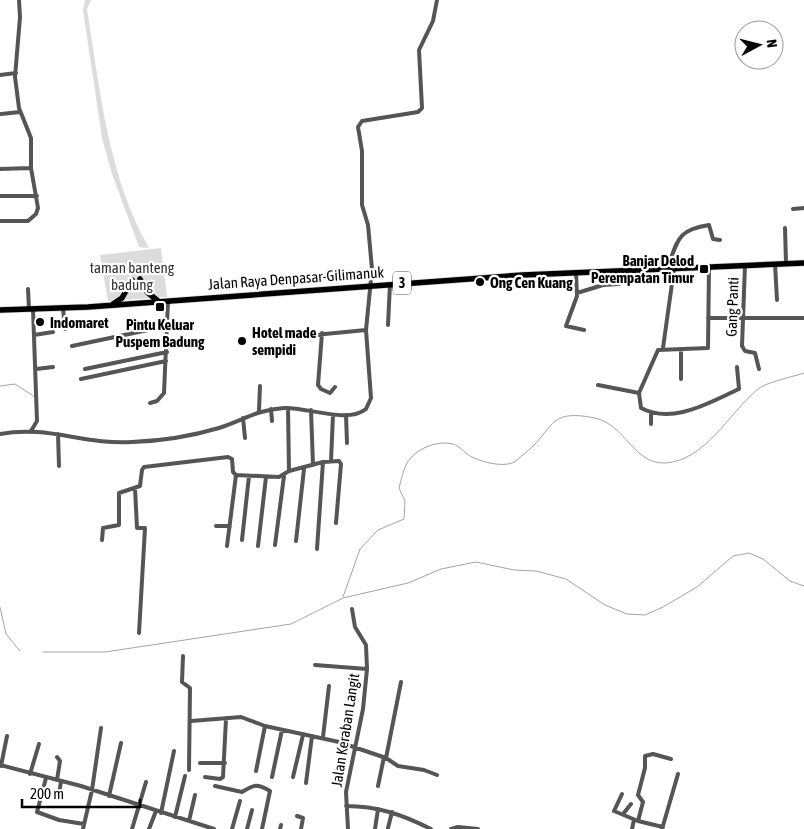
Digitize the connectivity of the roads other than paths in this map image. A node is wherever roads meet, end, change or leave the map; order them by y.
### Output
1 (19, 0) edge
2 (437, 0) edge
3 (16, 73) junction
4 (0, 75) edge
5 (20, 112) junction
6 (1, 114) dead end
7 (0, 168) edge
8 (30, 168) junction
9 (0, 196) edge
10 (36, 196) junction
11 (804, 208) edge
12 (793, 209) dead end
13 (0, 221) edge
14 (785, 228) dead end
15 (720, 240) dead end
16 (804, 263) edge
17 (775, 264) junction
18 (786, 264) junction
19 (745, 265) junction
20 (709, 267) junction
21 (619, 269) junction
22 (667, 269) junction
23 (674, 269) junction
24 (576, 272) junction
25 (140, 279) dead end
26 (132, 280) dead end
27 (390, 284) junction
28 (371, 286) junction
29 (28, 289) dead end
30 (577, 293) junction
31 (168, 300) junction
32 (777, 300) dead end
33 (158, 301) junction
34 (111, 305) junction
35 (63, 308) junction
36 (31, 309) junction
37 (0, 310) edge
38 (708, 318) junction
39 (744, 318) junction
40 (804, 318) edge
41 (388, 325) dead end
42 (167, 326) junction
43 (65, 329) dead end
44 (366, 330) junction
45 (584, 330) dead end
46 (53, 332) dead end
47 (322, 333) junction
48 (34, 335) junction
49 (284, 338) dead end
50 (72, 346) dead end
51 (663, 348) junction
52 (682, 350) junction
53 (166, 352) junction
54 (166, 361) junction
55 (53, 367) dead end
56 (737, 367) dead end
57 (759, 369) dead end
58 (36, 370) junction
59 (85, 370) dead end
60 (681, 379) dead end
61 (81, 380) dead end
62 (260, 386) dead end
63 (598, 386) dead end
64 (335, 387) dead end
65 (640, 393) junction
66 (150, 403) dead end
67 (288, 408) junction
68 (271, 409) junction
69 (259, 410) junction
70 (311, 410) junction
71 (651, 412) junction
72 (333, 415) junction
73 (346, 415) junction
74 (243, 418) junction
75 (272, 421) dead end
76 (651, 424) dead end
77 (31, 430) junction
78 (0, 434) edge
79 (58, 434) junction
80 (245, 438) dead end
81 (346, 443) dead end
82 (330, 461) junction
83 (323, 462) junction
84 (313, 465) junction
85 (59, 466) dead end
86 (304, 468) junction
87 (289, 471) junction
88 (235, 473) junction
89 (249, 476) junction
90 (266, 476) junction
91 (284, 476) junction
92 (135, 488) junction
93 (336, 523) dead end
94 (216, 526) dead end
95 (230, 526) junction
96 (102, 540) dead end
97 (242, 540) dead end
98 (296, 541) dead end
99 (275, 545) dead end
100 (227, 546) dead end
101 (258, 546) dead end
102 (317, 549) dead end
103 (352, 609) dead end
104 (139, 633) dead end
105 (183, 656) dead end
106 (314, 665) dead end
107 (367, 669) junction
108 (401, 682) dead end
109 (329, 686) dead end
110 (226, 719) junction
111 (191, 720) junction
112 (264, 726) junction
113 (101, 728) dead end
114 (282, 730) junction
115 (303, 735) junction
116 (7, 736) dead end
117 (312, 736) junction
118 (323, 738) junction
119 (121, 743) dead end
120 (40, 744) dead end
121 (356, 747) junction
122 (174, 752) dead end
123 (57, 756) dead end
124 (385, 758) junction
125 (672, 759) dead end
126 (200, 763) dead end
127 (225, 763) junction
128 (0, 765) edge
129 (189, 770) dead end
130 (256, 771) dead end
131 (30, 774) junction
132 (678, 774) dead end
133 (437, 775) dead end
134 (185, 776) dead end
135 (205, 777) dead end
136 (272, 777) dead end
137 (293, 777) dead end
138 (46, 778) junction
139 (59, 781) junction
140 (146, 782) dead end
141 (306, 783) dead end
142 (215, 786) dead end
143 (378, 786) dead end
144 (92, 790) junction
145 (622, 794) dead end
146 (59, 795) dead end
147 (194, 795) dead end
148 (109, 796) junction
149 (240, 801) dead end
150 (346, 803) junction
151 (631, 804) dead end
152 (140, 806) junction
153 (378, 809) junction
154 (252, 810) dead end
155 (158, 812) junction
156 (392, 812) junction
157 (623, 814) junction
158 (296, 816) dead end
159 (175, 817) junction
160 (191, 821) junction
161 (636, 821) junction
162 (420, 823) junction
163 (84, 824) junction
164 (388, 828) edge
165 (662, 828) edge
166 (83, 829) edge
167 (132, 829) edge
168 (149, 829) edge
169 (190, 829) edge
170 (214, 829) edge
171 (232, 829) edge
172 (247, 829) edge
173 (262, 829) edge
174 (301, 829) edge
175 (348, 829) edge
176 (375, 829) edge
177 (418, 829) edge
178 (432, 829) edge
179 (452, 829) edge
180 (478, 829) edge
181 (632, 829) edge

1 - 3 street
2 - 28 street
3 - 4 street
3 - 5 street
5 - 6 street
5 - 8 street
7 - 8 street
8 - 10 street
9 - 10 street
10 - 13 street
11 - 12 street
14 - 18 street
15 - 22 street
16 - 18 highway, Jalan Raya Denpasar-Gilimanuk / 3
17 - 18 highway, Jalan Raya Denpasar-Gilimanuk / 3
17 - 19 highway, Jalan Raya Denpasar-Gilimanuk / 3
17 - 32 street
19 - 20 highway, Jalan Raya Denpasar-Gilimanuk / 3
19 - 39 street, Gang Panti
20 - 23 highway, Jalan Raya Denpasar-Gilimanuk / 3
20 - 38 street
21 - 22 highway, Jalan Raya Denpasar-Gilimanuk / 3
21 - 24 highway, Jalan Raya Denpasar-Gilimanuk / 3
21 - 30 street
22 - 23 highway, Jalan Raya Denpasar-Gilimanuk / 3
23 - 51 street
24 - 27 highway, Jalan Raya Denpasar-Gilimanuk / 3
24 - 30 street
25 - 33 highway
26 - 34 highway
27 - 28 highway, Jalan Raya Denpasar-Gilimanuk / 3
27 - 41 street
28 - 31 highway, Jalan Raya Denpasar-Gilimanuk / 3
28 - 44 street
29 - 36 street
30 - 45 street
31 - 33 highway, Jalan Raya Denpasar-Gilimanuk / 3
31 - 42 street
33 - 34 highway, Jalan Raya Denpasar-Gilimanuk / 3
34 - 35 highway, Jalan Raya Denpasar-Gilimanuk / 3
35 - 36 highway, Jalan Raya Denpasar-Gilimanuk / 3
35 - 43 street
36 - 37 highway, Jalan Raya Denpasar-Gilimanuk / 3
36 - 48 street
38 - 39 street
38 - 52 street
39 - 40 street
39 - 57 street, Gang Panti
42 - 50 street
42 - 53 street
44 - 47 street
44 - 73 street
46 - 48 street
47 - 49 street
47 - 64 street
48 - 58 street
51 - 52 street
51 - 65 street
52 - 60 street
53 - 54 street
53 - 59 street
54 - 61 street
54 - 66 street
55 - 58 street
56 - 71 street
58 - 77 street
62 - 69 street
63 - 65 street
65 - 71 street
67 - 68 street
67 - 70 street
67 - 87 street
68 - 69 street
68 - 75 street
69 - 74 street
70 - 72 street
70 - 84 street
71 - 76 street
72 - 73 street
72 - 82 street
73 - 81 street
74 - 79 street
74 - 80 street
77 - 78 street
77 - 79 street
79 - 85 street
82 - 83 street
82 - 93 street
83 - 84 street
83 - 102 street
84 - 86 street
86 - 87 street
86 - 98 street
87 - 91 street
88 - 89 street
88 - 92 street
88 - 95 street
89 - 90 street
89 - 97 street
90 - 91 street
90 - 101 street
91 - 99 street
92 - 96 street
92 - 104 street
94 - 95 street
95 - 100 street
103 - 107 street, Jalan Keraban Langit
105 - 111 street
106 - 107 street
107 - 121 street, Jalan Keraban Langit
108 - 124 street
109 - 118 street
110 - 111 street
110 - 112 street
110 - 127 street
111 - 129 street
112 - 114 street
112 - 130 street
113 - 144 street
114 - 115 street
114 - 136 street
115 - 117 street
115 - 137 street
116 - 128 street
117 - 118 street
117 - 141 street
118 - 121 street
119 - 148 street
120 - 131 street
121 - 124 street
121 - 150 street, Jalan Keraban Langit
122 - 155 street
123 - 139 street
124 - 133 street
124 - 143 street
125 - 161 street
126 - 127 street
127 - 135 street
128 - 131 street
131 - 138 street
132 - 165 street
134 - 159 street
138 - 139 street
138 - 163 street
139 - 144 street
139 - 146 street
140 - 152 street
142 - 173 street
144 - 148 street
144 - 163 street
145 - 157 street
147 - 160 street
148 - 152 street
149 - 171 street
150 - 153 street
150 - 175 street, Jalan Keraban Langit
151 - 157 street
152 - 155 street
152 - 167 street
153 - 156 street
153 - 176 street
154 - 172 street
155 - 159 street
155 - 168 street
156 - 162 street
156 - 164 street
157 - 161 street
158 - 174 street
159 - 160 street
160 - 169 street
160 - 170 street
161 - 165 street
161 - 181 street
162 - 177 street
162 - 178 street
163 - 166 street
179 - 180 street

